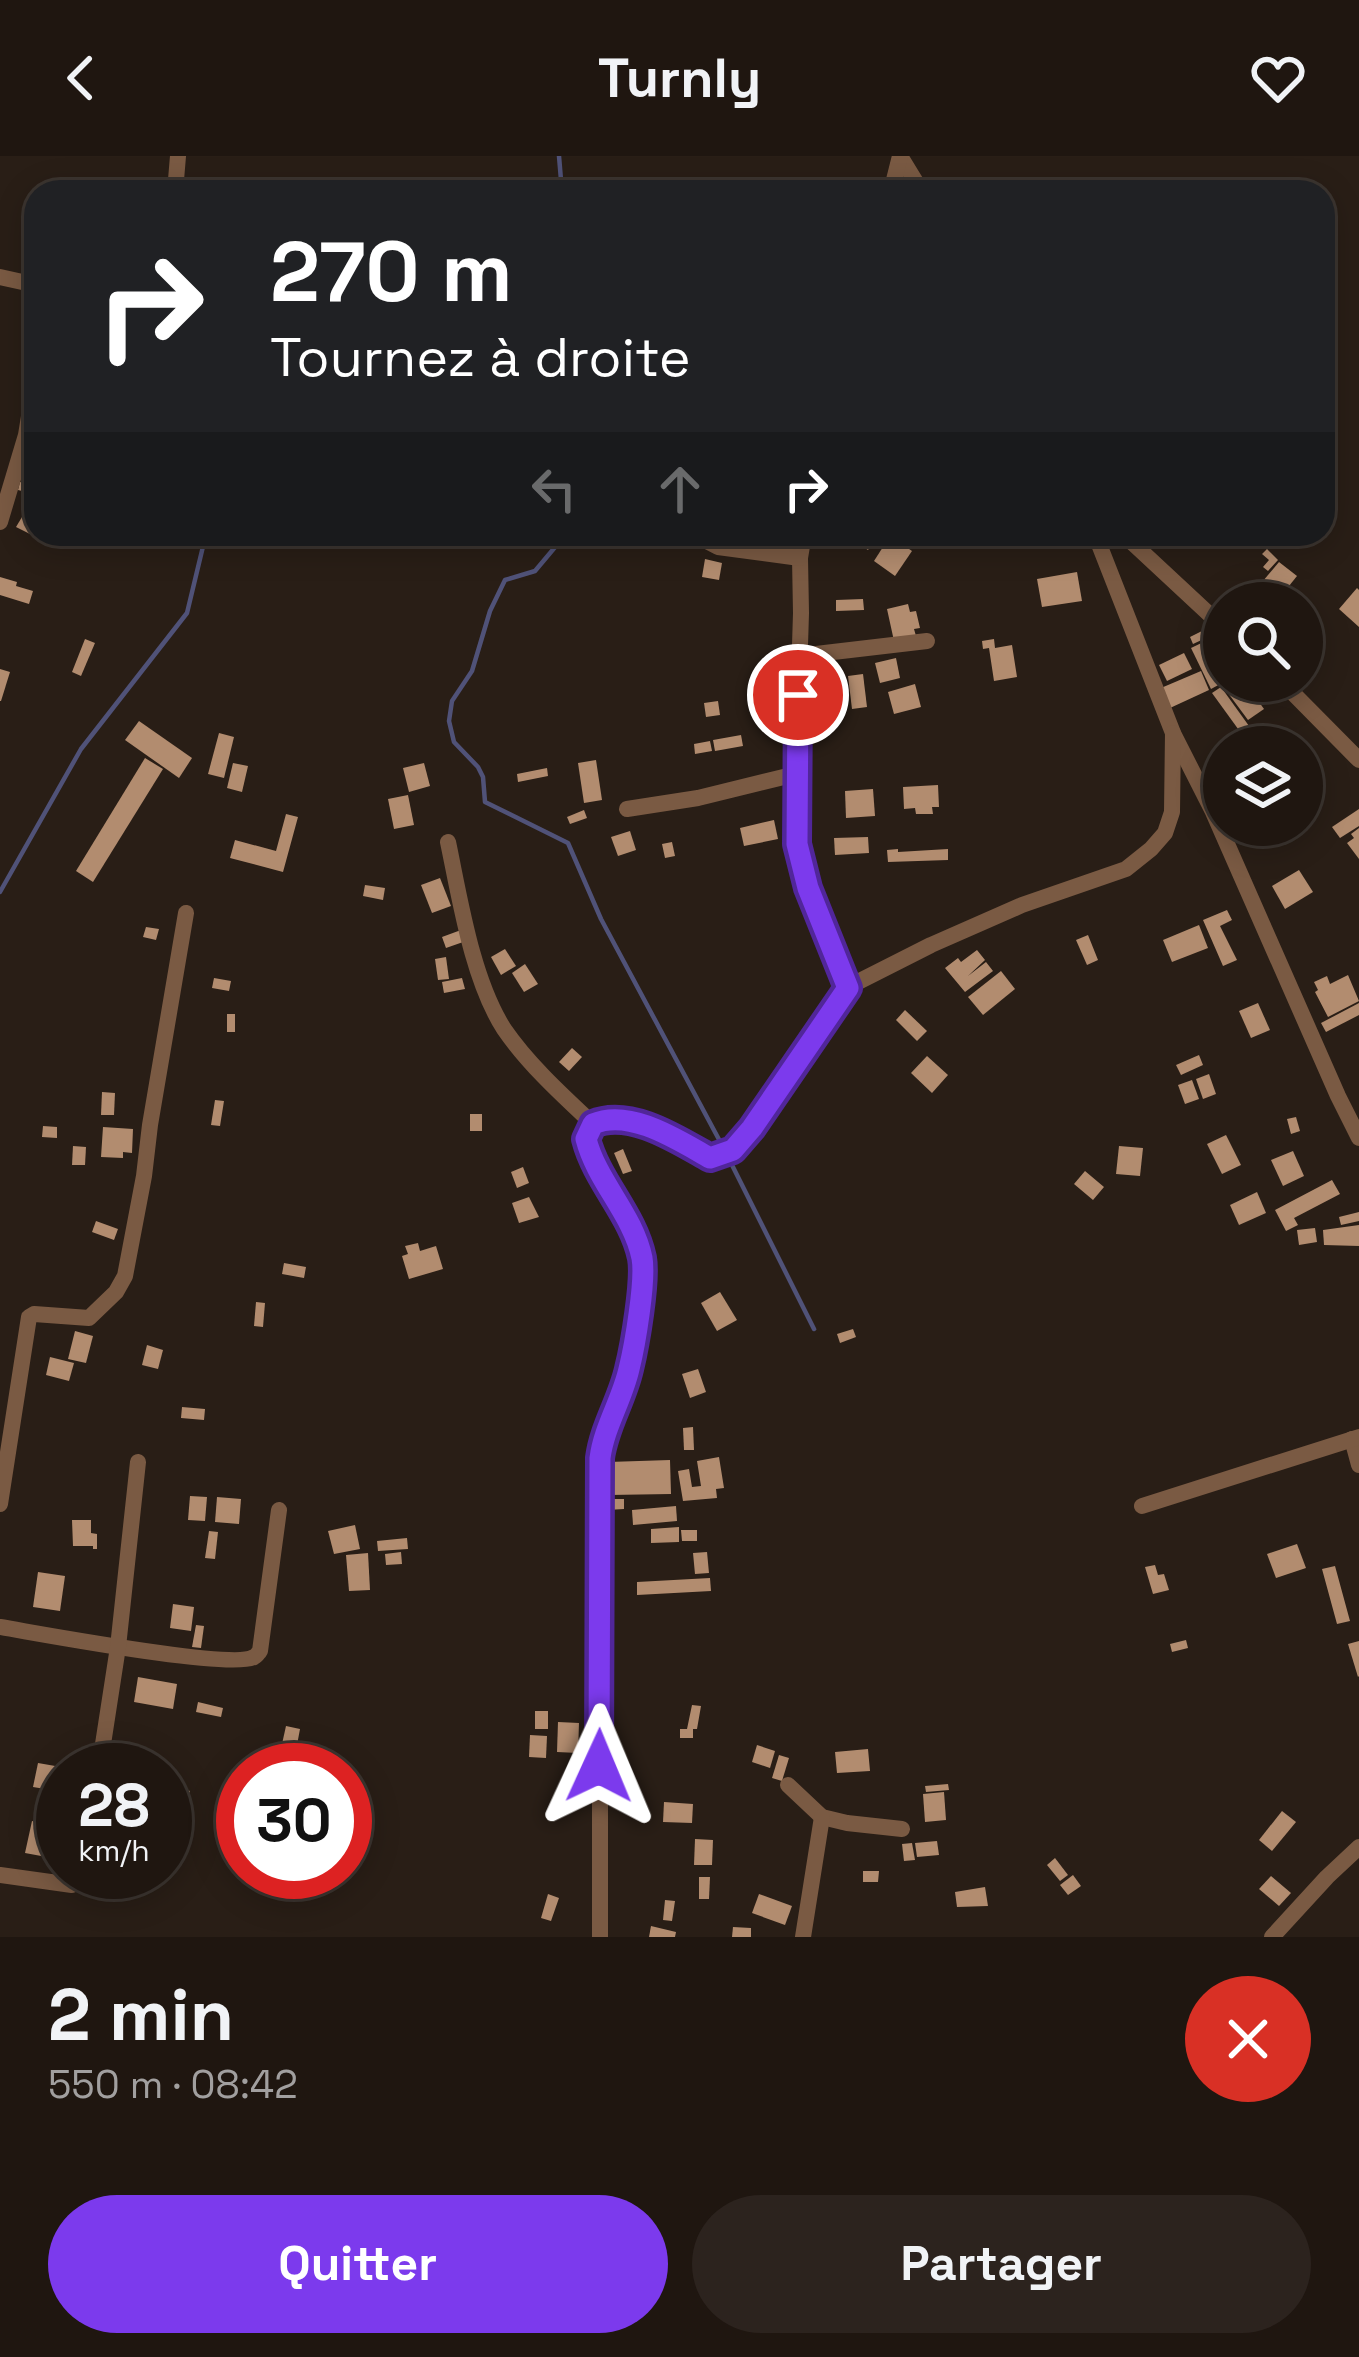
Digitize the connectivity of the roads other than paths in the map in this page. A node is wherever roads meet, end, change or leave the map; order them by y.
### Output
1 (24, 442) edge
2 (0, 521) edge
3 (716, 546) edge
4 (802, 546) edge
5 (1100, 546) edge
6 (1136, 546) edge
7 (800, 558) junction
8 (1203, 608) edge
9 (927, 641) dead end
10 (799, 656) junction
11 (1302, 702) edge
12 (1173, 733) junction
13 (1359, 760) edge
14 (796, 774) junction
15 (627, 809) dead end
16 (448, 842) dead end
17 (186, 913) dead end
18 (848, 988) junction
19 (593, 1124) junction
20 (1359, 1138) edge
21 (1356, 1438) edge
22 (138, 1462) dead end
23 (1359, 1465) edge
24 (0, 1504) edge
25 (1142, 1506) dead end
26 (279, 1510) dead end
27 (0, 1627) edge
28 (118, 1647) junction
29 (103, 1743) edge
30 (788, 1785) dead end
31 (822, 1816) junction
32 (902, 1829) dead end
33 (1359, 1847) edge
34 (0, 1875) edge
35 (36, 1880) edge
36 (600, 1937) edge
37 (802, 1937) edge
38 (1272, 1937) edge

1 - 2 street
3 - 7 street
4 - 7 street
5 - 12 street
6 - 8 street
7 - 10 street
9 - 10 street
10 - 14 street
11 - 13 street
12 - 18 street
12 - 20 street
14 - 15 street
14 - 18 street
16 - 19 street
17 - 24 street
18 - 19 street
19 - 36 street
21 - 23 street
21 - 25 street
22 - 28 street
26 - 28 street
27 - 28 street
28 - 29 street
30 - 31 street
31 - 32 street
31 - 37 street
33 - 38 street
34 - 35 street

